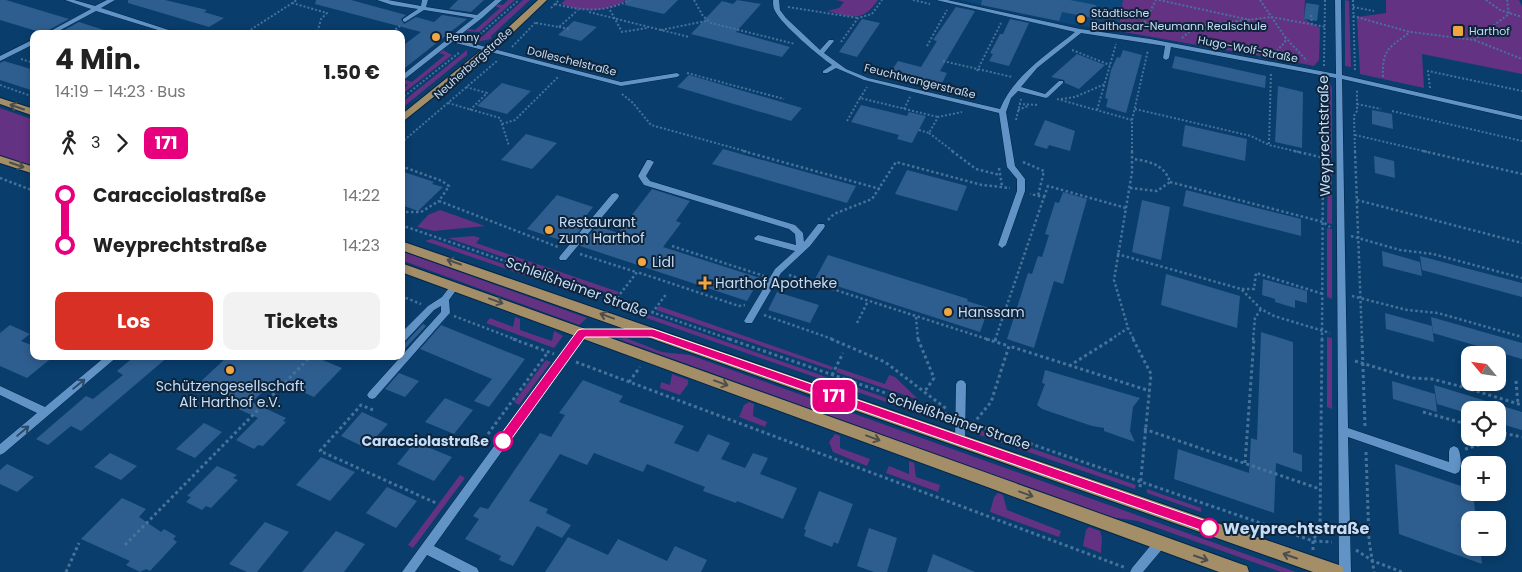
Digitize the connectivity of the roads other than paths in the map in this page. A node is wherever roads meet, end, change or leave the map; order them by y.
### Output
1 (68, 0) edge
2 (112, 0) edge
3 (380, 0) edge
4 (425, 0) edge
5 (499, 0) edge
6 (543, 0) edge
7 (776, 0) edge
8 (1338, 0) edge
9 (939, 3) edge
10 (423, 8) junction
11 (96, 9) junction
12 (480, 17) junction
13 (406, 20) road end
14 (56, 30) edge
15 (165, 30) edge
16 (1080, 31) junction
17 (452, 40) junction
18 (831, 40) dead end
19 (30, 43) edge
20 (1168, 45) junction
21 (488, 50) junction
22 (822, 51) junction
23 (1166, 58) dead end
24 (0, 59) edge
25 (836, 65) junction
26 (825, 72) dead end
27 (677, 74) road end
28 (1338, 76) junction
29 (405, 77) edge
30 (1061, 82) dead end
31 (1016, 88) junction
32 (0, 101) edge
33 (30, 112) edge
34 (1002, 112) junction
35 (405, 117) edge
36 (1522, 118) edge
37 (0, 159) edge
38 (650, 162) dead end
39 (30, 170) edge
40 (615, 196) dead end
41 (820, 226) road end
42 (758, 238) dead end
43 (1002, 245) dead end
44 (405, 246) edge
45 (800, 249) junction
46 (564, 258) dead end
47 (405, 268) edge
48 (455, 286) junction
49 (445, 299) junction
50 (748, 321) dead end
51 (582, 332) junction
52 (653, 333) junction
53 (405, 335) edge
54 (405, 358) edge
55 (1344, 358) joint
56 (108, 360) edge
57 (403, 360) edge
58 (961, 384) dead end
59 (0, 390) edge
60 (372, 395) dead end
61 (45, 412) junction
62 (1343, 432) junction
63 (960, 440) junction
64 (0, 450) edge
65 (1454, 451) road end
66 (1160, 543) junction
67 (426, 548) junction
68 (408, 572) edge
69 (473, 572) edge
70 (1136, 572) edge
71 (1241, 572) edge
72 (1336, 572) edge
73 (1345, 572) edge

1 - 11 street
2 - 11 street
3 - 10 street
4 - 10 street
5 - 12 street
6 - 21 main road, Neuherbergstraße
7 - 22 street, Feuchtwangerstraße
8 - 28 street, Weyprechtstraße
9 - 16 street, Hugo-Wolf-Straße
10 - 12 street
10 - 13 street
11 - 14 street
11 - 15 street
12 - 17 street
16 - 20 street, Hugo-Wolf-Straße
16 - 31 street
17 - 21 street, Neuherbergstraße
17 - 29 street
18 - 22 street
19 - 24 street
20 - 23 street
20 - 28 street, Hugo-Wolf-Straße
21 - 27 street, Dolleschelstraße
21 - 35 main road, Neuherbergstraße
22 - 25 street, Feuchtwangerstraße
25 - 26 street
25 - 34 street, Feuchtwangerstraße
28 - 36 street, Hugo-Wolf-Straße
28 - 55 street, Weyprechtstraße
30 - 31 street
31 - 34 street
33 -> 32 main road
34 - 43 street
37 -> 39 main road
38 - 45 street
40 - 46 street
41 - 45 street
42 - 45 street
52 -> 44 main road, Schleißheimer Straße
45 - 50 street
47 - 48 main road
48 - 49 street
48 -> 51 main road
49 - 53 street
49 - 54 street
51 - 52 street
51 -> 66 main road
51 - 67 street
52 - 63 main road, Schleißheimer Straße
55 - 62 street, Weyprechtstraße
61 -> 56 street
57 - 60 street
58 - 63 street
59 - 61 street
64 -> 61 street
62 - 65 street
62 - 73 street, Weyprechtstraße
72 -> 63 main road, Schleißheimer Straße
66 - 70 street
66 -> 71 main road
67 - 68 street
67 - 69 street

